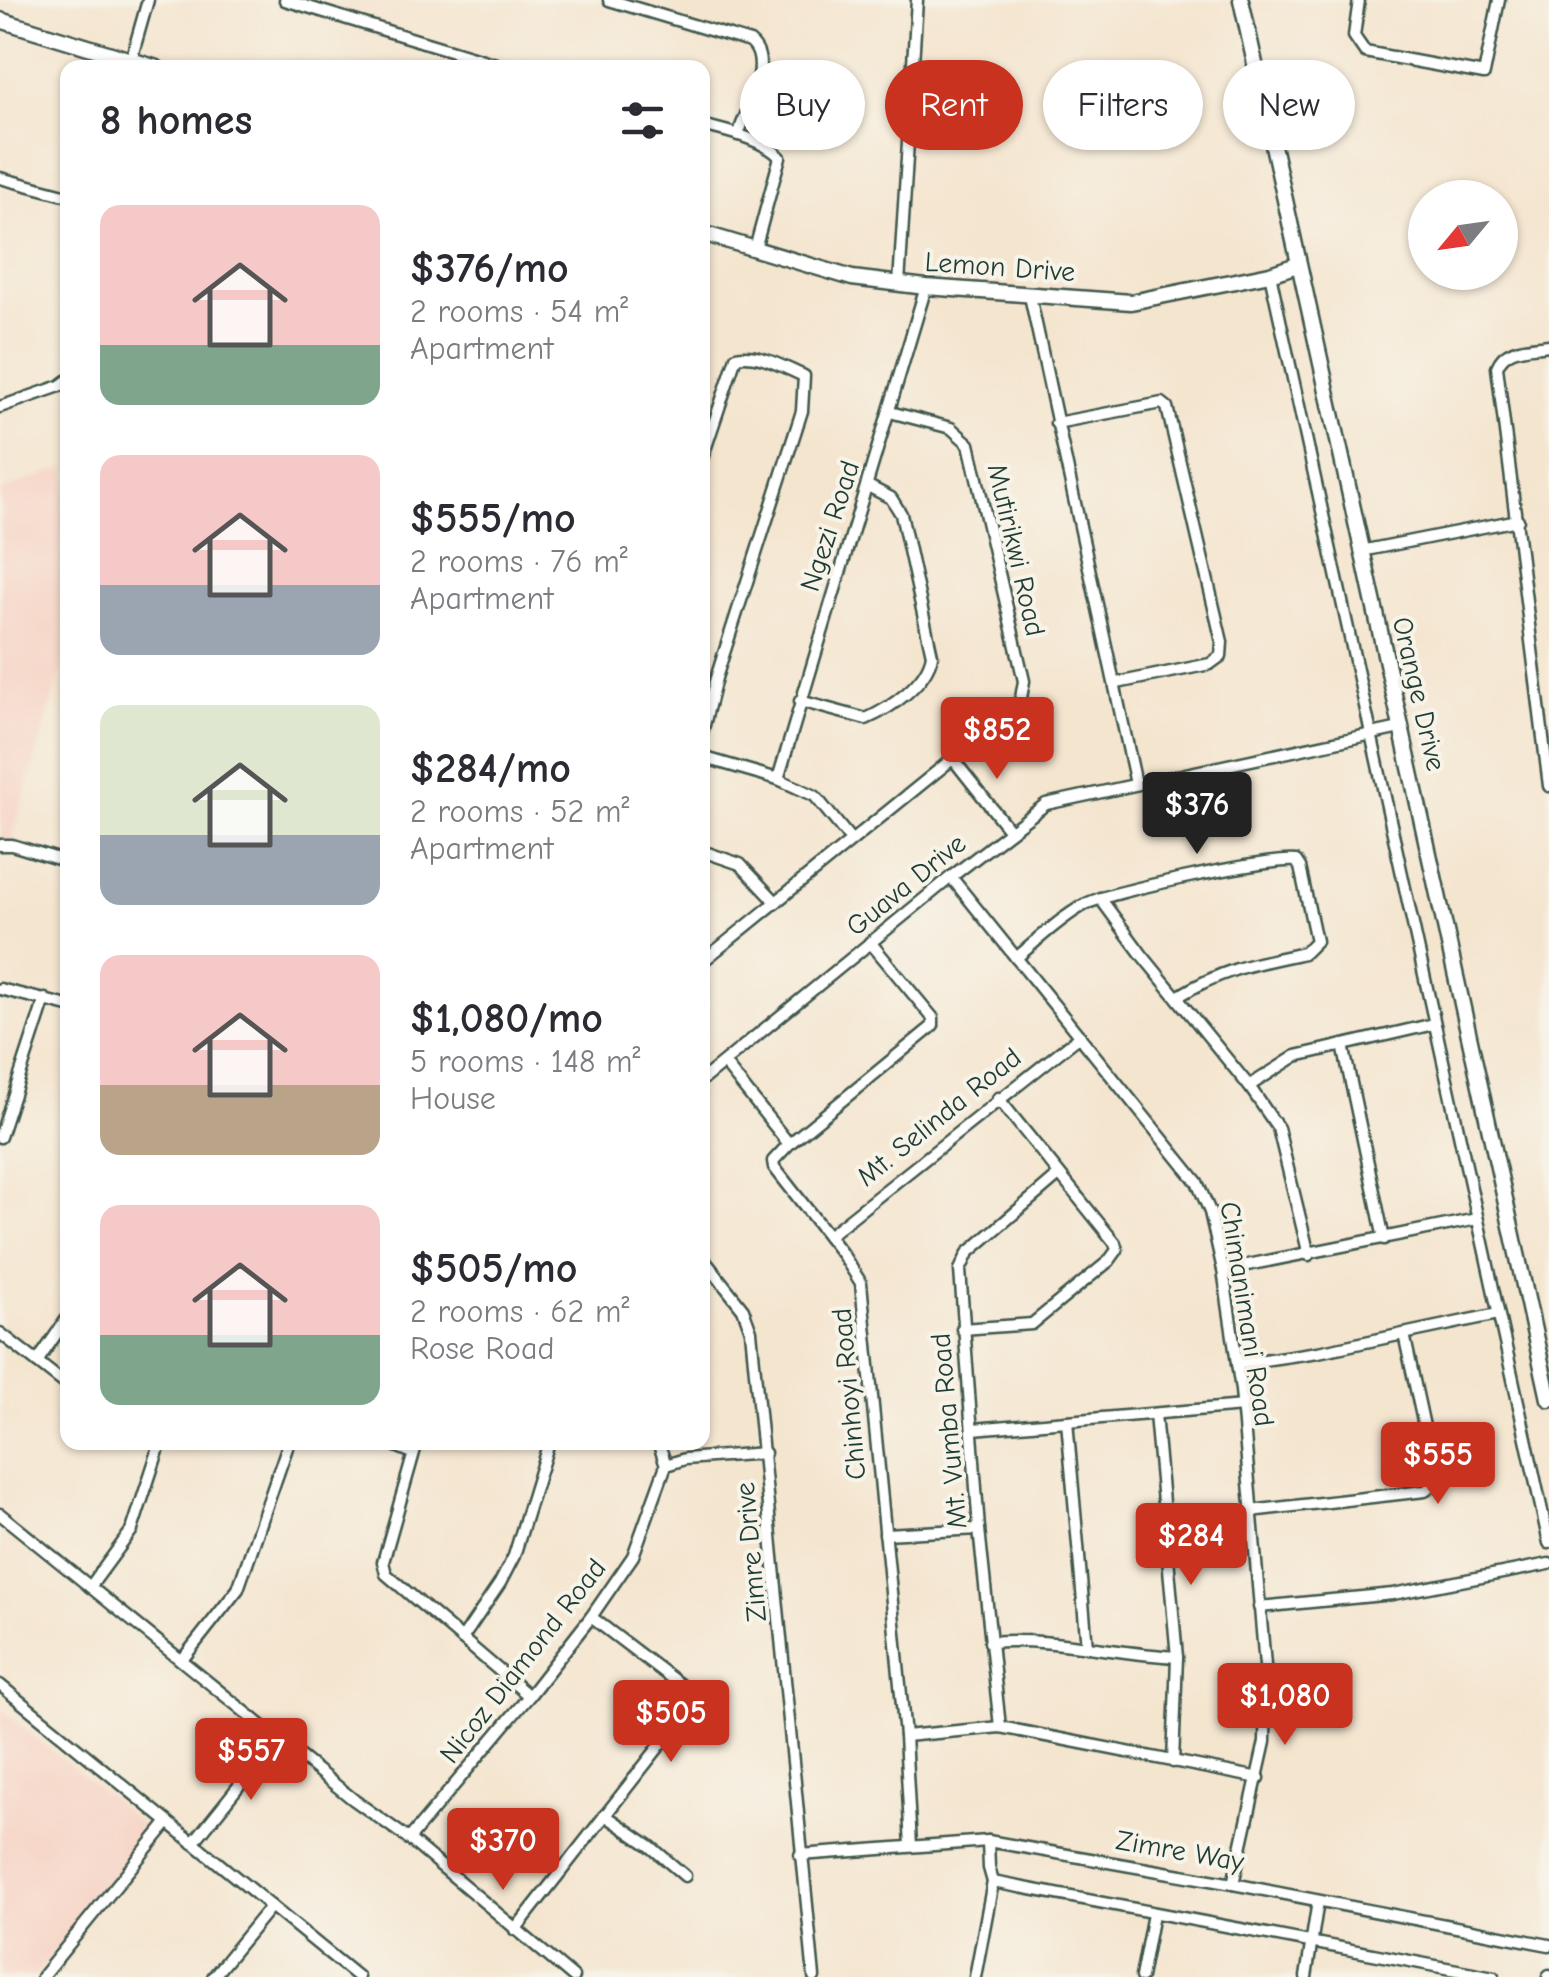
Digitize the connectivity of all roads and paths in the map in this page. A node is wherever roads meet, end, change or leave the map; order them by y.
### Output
1 (148, 0) edge
2 (285, 0) edge
3 (609, 0) edge
4 (918, 0) edge
5 (1241, 0) edge
6 (1359, 0) edge
7 (1498, 0) edge
8 (0, 20) edge
9 (131, 60) joint
10 (483, 60) edge
11 (710, 127) edge
12 (738, 135) junction
13 (0, 178) edge
14 (60, 194) edge
15 (710, 235) edge
16 (754, 249) junction
17 (1298, 265) junction
18 (1270, 274) junction
19 (899, 284) junction
20 (926, 288) junction
21 (1030, 296) junction
22 (1549, 345) edge
23 (60, 386) edge
24 (0, 407) edge
25 (890, 412) junction
26 (1056, 422) junction
27 (710, 435) edge
28 (868, 486) junction
29 (1518, 520) junction
30 (1360, 551) junction
31 (710, 676) edge
32 (716, 678) junction
33 (1116, 683) junction
34 (800, 701) junction
35 (710, 702) edge
36 (1400, 728) junction
37 (1370, 734) junction
38 (710, 759) edge
39 (952, 759) junction
40 (778, 779) junction
41 (1136, 784) junction
42 (1549, 786) edge
43 (1010, 831) junction
44 (852, 840) junction
45 (0, 845) edge
46 (710, 854) edge
47 (60, 860) edge
48 (951, 877) junction
49 (1100, 898) junction
50 (776, 902) junction
51 (870, 942) junction
52 (710, 956) edge
53 (1016, 958) junction
54 (0, 989) edge
55 (1177, 997) junction
56 (45, 999) junction
57 (60, 1004) edge
58 (1434, 1024) junction
59 (1080, 1036) junction
60 (1342, 1045) junction
61 (724, 1063) junction
62 (710, 1074) edge
63 (1250, 1086) junction
64 (998, 1098) junction
65 (0, 1137) edge
66 (789, 1144) junction
67 (1059, 1175) junction
68 (1477, 1219) junction
69 (828, 1236) junction
70 (1384, 1239) junction
71 (1308, 1255) junction
72 (710, 1267) edge
73 (1223, 1270) junction
74 (1498, 1314) junction
75 (60, 1329) edge
76 (962, 1329) junction
77 (0, 1333) edge
78 (1404, 1334) junction
79 (36, 1362) junction
80 (1237, 1364) junction
81 (60, 1380) edge
82 (1549, 1398) edge
83 (1243, 1406) junction
84 (1154, 1414) junction
85 (1067, 1421) junction
86 (973, 1429) junction
87 (157, 1450) edge
88 (286, 1450) edge
89 (414, 1450) edge
90 (547, 1450) edge
91 (661, 1450) edge
92 (764, 1453) junction
93 (666, 1466) junction
94 (1250, 1512) junction
95 (0, 1514) edge
96 (979, 1529) junction
97 (885, 1534) junction
98 (1549, 1543) edge
99 (1549, 1564) edge
100 (90, 1587) junction
101 (1259, 1607) junction
102 (592, 1617) junction
103 (462, 1639) junction
104 (990, 1642) junction
105 (1087, 1648) junction
106 (1177, 1657) junction
107 (182, 1660) junction
108 (0, 1685) edge
109 (530, 1696) junction
110 (1000, 1727) junction
111 (905, 1736) junction
112 (278, 1738) junction
113 (1173, 1762) junction
114 (1259, 1778) junction
115 (605, 1815) junction
116 (168, 1822) junction
117 (409, 1839) junction
118 (988, 1841) junction
119 (192, 1843) junction
120 (910, 1846) junction
121 (800, 1855) junction
122 (686, 1876) dead end
123 (994, 1882) junction
124 (1234, 1884) junction
125 (1318, 1901) junction
126 (271, 1906) junction
127 (1153, 1914) junction
128 (515, 1930) junction
129 (1314, 1940) junction
130 (1549, 1945) edge
131 (42, 1977) edge
132 (213, 1977) edge
133 (358, 1977) edge
134 (573, 1977) edge
135 (814, 1977) edge
136 (975, 1977) edge
137 (1141, 1977) edge
138 (1306, 1977) edge
139 (1494, 1977) edge

1 - 9 street
2 - 10 street
3 - 12 street
4 - 19 street
5 - 17 street, Orange Drive
6 - 7 street
8 - 9 street
11 - 12 street
12 - 16 street
13 - 14 street
15 - 16 street, Lemon Drive
16 - 19 street, Lemon Drive
17 - 18 street, Lemon Drive
17 - 30 street, Orange Drive
18 - 21 street, Lemon Drive
18 - 37 street
19 - 20 street, Lemon Drive
20 - 21 street, Lemon Drive
20 - 25 street, Ngezi Road
21 - 26 street
22 - 29 street
23 - 24 street
25 - 28 street, Ngezi Road
25 - 39 street, Mutirikwi Road
26 - 33 street
26 - 33 street
27 - 32 street
28 - 34 street, Ngezi Road
28 - 34 street
29 - 30 street
29 - 42 street
30 - 36 street, Orange Drive
31 - 32 street
32 - 35 street
33 - 41 street
34 - 40 street, Ngezi Road
36 - 37 street, Guava Drive
36 - 82 street, Orange Drive
37 - 41 street, Guava Drive
37 - 58 street
38 - 40 street
39 - 43 street
39 - 44 street, Mutirikwi Road
40 - 44 street
41 - 43 street, Guava Drive
43 - 48 street, Guava Drive
44 - 50 street, Mutirikwi Road
45 - 47 street
46 - 50 street
48 - 51 street, Guava Drive
48 - 53 street, Chimanimani Road
49 - 53 street
49 - 55 street
49 - 55 street
50 - 52 street, Mutirikwi Road
51 - 61 street, Guava Drive
51 - 66 street
53 - 59 street, Chimanimani Road
54 - 56 street
55 - 63 street
56 - 57 street
56 - 65 street
58 - 60 street
58 - 68 street
59 - 64 street, Mt. Selinda Road
59 - 73 street, Chimanimani Road
60 - 63 street
60 - 70 street
61 - 62 street, Guava Drive
61 - 66 street
63 - 71 street
64 - 67 street
64 - 69 street, Mt. Selinda Road
66 - 69 street, Chinhoyi Road
67 - 76 street, Mt. Vumba Road
67 - 76 street
68 - 70 street
68 - 74 street
69 - 97 street, Chinhoyi Road
70 - 71 street
71 - 73 street
72 - 92 street, Zimre Drive
73 - 80 street, Chimanimani Road
74 - 78 street
74 - 98 street
75 - 79 street
76 - 86 street, Mt. Vumba Road
77 - 79 street
78 - 80 street
78 - 94 street
79 - 81 street
80 - 83 street, Chimanimani Road
83 - 84 street
83 - 94 street, Chimanimani Road
84 - 85 street
84 - 106 street
85 - 86 street
85 - 105 street
86 - 96 street, Mt. Vumba Road
87 - 100 street
88 - 107 street
89 - 103 street
90 - 103 street
91 - 93 street
92 - 93 street
92 - 121 street, Zimre Drive
93 - 102 street, Nicoz Diamond Road
94 - 101 street, Chimanimani Road
95 - 100 street
96 - 97 street
96 - 104 street, Mt. Vumba Road
97 - 111 street, Chinhoyi Road
99 - 101 street
100 - 107 street
101 - 114 street, Chimanimani Road
102 - 109 street, Nicoz Diamond Road
102 - 115 street
103 - 109 street
104 - 105 street
104 - 110 street, Mt. Vumba Road
105 - 106 street
106 - 113 street
107 - 112 street
108 - 116 street
109 - 117 street, Nicoz Diamond Road
110 - 111 street
110 - 113 street
111 - 120 street, Chinhoyi Road
112 - 117 street
112 - 119 street
113 - 114 street
114 - 124 street, Chimanimani Road
115 - 122 street
115 - 128 street
116 - 119 street
116 - 131 street
117 - 128 street
118 - 120 street, Zimre Way
118 - 123 street
118 - 124 street, Zimre Way
119 - 126 street
120 - 121 street, Zimre Way
121 - 135 street, Zimre Drive
123 - 127 street
123 - 136 street
124 - 125 street, Zimre Way
125 - 129 street
125 - 130 street, Zimre Way
126 - 132 street
126 - 133 street
127 - 129 street
127 - 137 street
128 - 134 street
129 - 138 street
129 - 139 street

